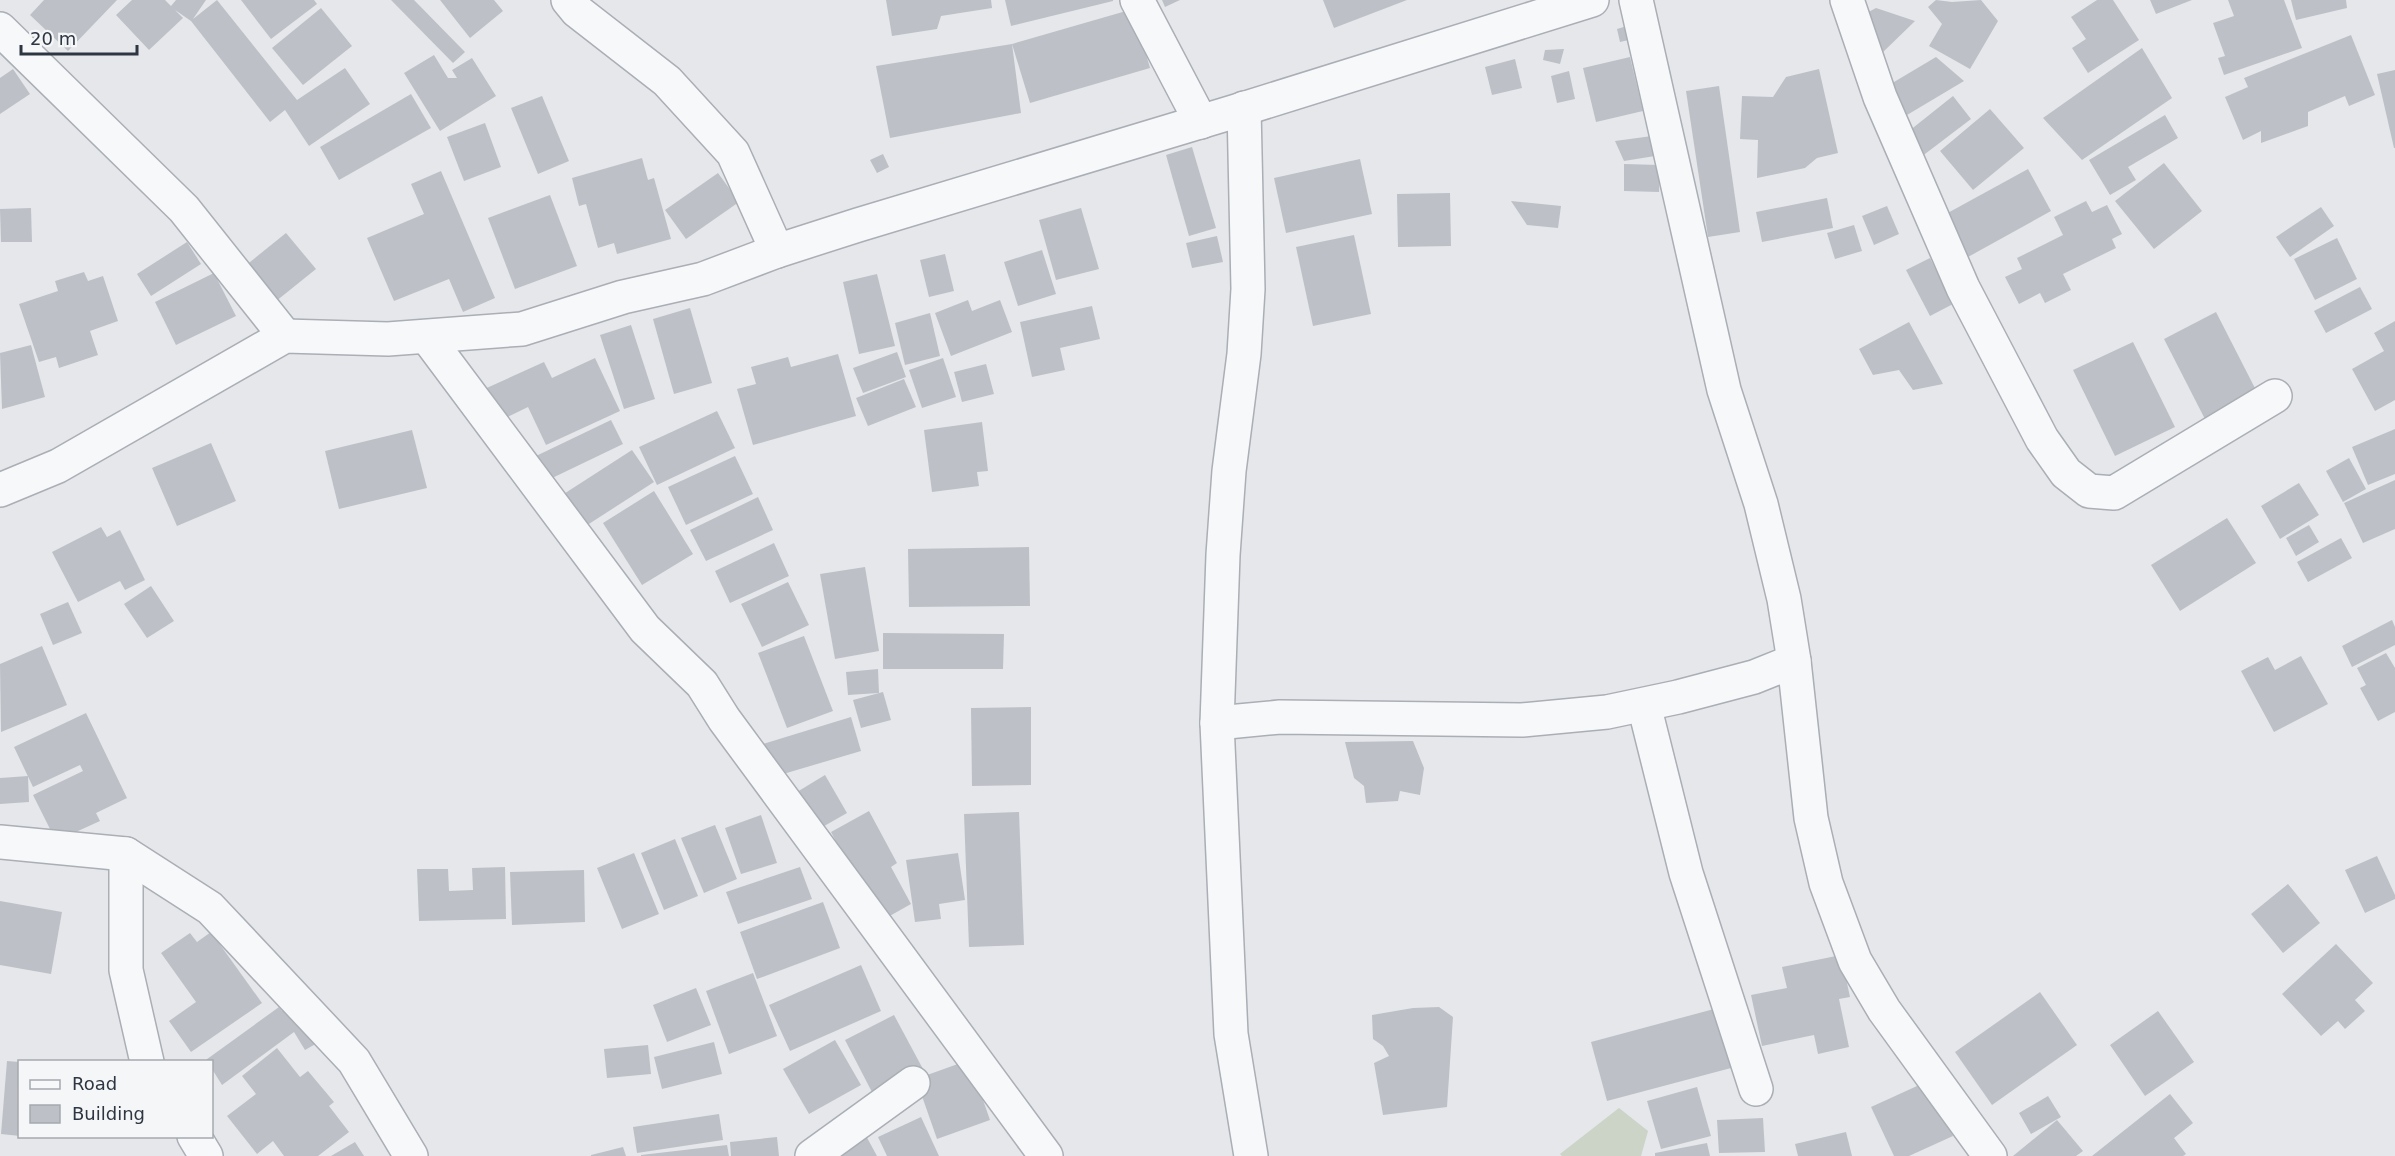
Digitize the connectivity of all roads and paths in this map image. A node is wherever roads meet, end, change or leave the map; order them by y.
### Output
1 (568, 0) edge
2 (1137, 0) edge
3 (1592, 0) edge
4 (1636, 0) edge
5 (1847, 0) edge
6 (0, 28) edge
7 (1244, 108) junction
8 (1201, 122) junction
9 (777, 251) junction
10 (285, 336) junction
11 (427, 337) junction
12 (2275, 396) dead end
13 (0, 490) edge
14 (1794, 661) junction
15 (1644, 705) junction
16 (1217, 723) junction
17 (0, 842) edge
18 (126, 854) junction
19 (147, 1060) edge
20 (913, 1083) dead end
21 (1756, 1089) dead end
22 (195, 1138) edge
23 (206, 1156) edge
24 (411, 1156) edge
25 (813, 1156) edge
26 (1046, 1156) edge
27 (1251, 1156) edge
28 (1990, 1156) edge

1 - 9 street
2 - 8 street
3 - 7 street
4 - 14 street
5 - 12 street
6 - 10 street
7 - 8 street
7 - 16 street
8 - 9 street
9 - 11 street
10 - 11 street
10 - 13 street
11 - 26 street
14 - 15 street
14 - 28 street
15 - 16 street
15 - 21 street
16 - 27 street
17 - 18 street
18 - 19 street
18 - 24 street
20 - 25 street
22 - 23 street

